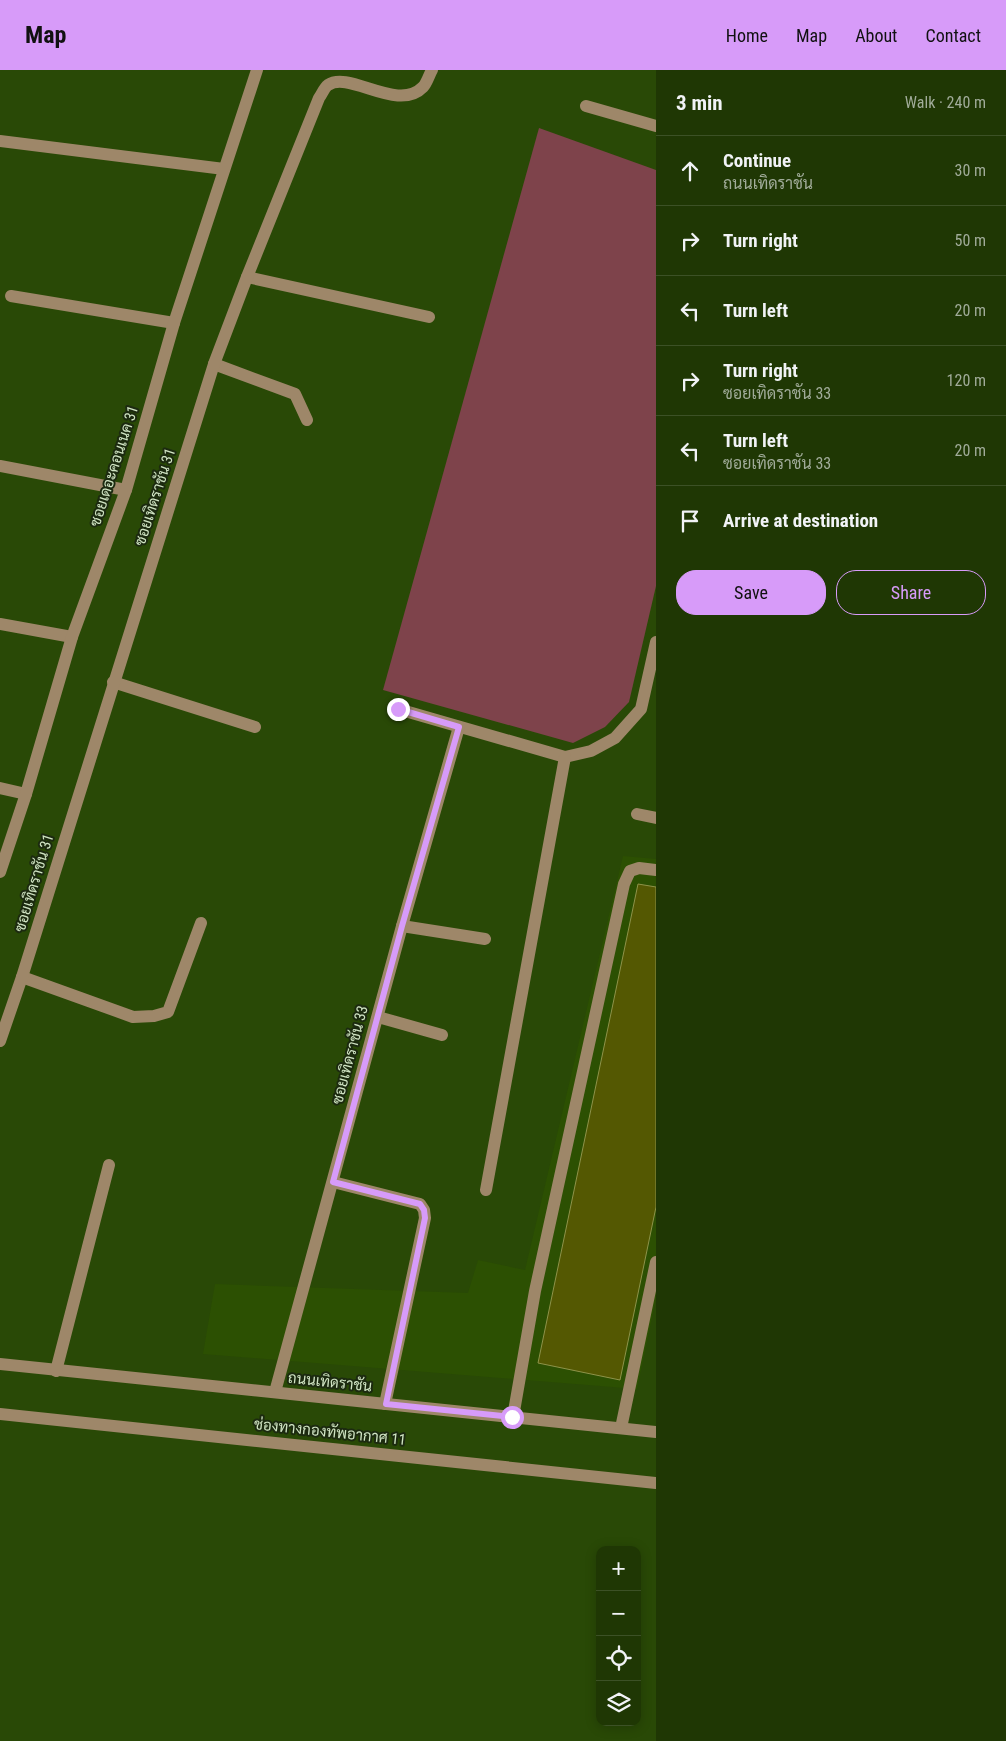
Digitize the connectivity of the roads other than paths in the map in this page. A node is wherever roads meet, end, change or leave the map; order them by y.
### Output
1 (257, 70) edge
2 (432, 70) edge
3 (586, 106) dead end
4 (656, 126) edge
5 (0, 141) edge
6 (224, 169) junction
7 (247, 276) junction
8 (11, 296) dead end
9 (429, 317) dead end
10 (174, 323) junction
11 (214, 364) junction
12 (307, 420) dead end
13 (0, 466) edge
14 (126, 490) junction
15 (0, 624) edge
16 (72, 637) junction
17 (656, 642) edge
18 (113, 682) junction
19 (398, 709) dead end
20 (255, 727) dead end
21 (459, 727) junction
22 (565, 757) junction
23 (0, 788) edge
24 (26, 794) junction
25 (637, 814) dead end
26 (656, 818) edge
27 (656, 870) edge
28 (0, 872) edge
29 (202, 924) dead end
30 (402, 926) junction
31 (485, 939) dead end
32 (22, 977) junction
33 (378, 1017) junction
34 (442, 1035) dead end
35 (0, 1041) edge
36 (109, 1165) dead end
37 (333, 1182) junction
38 (486, 1190) dead end
39 (656, 1262) edge
40 (0, 1364) edge
41 (56, 1371) junction
42 (274, 1392) junction
43 (386, 1404) junction
44 (0, 1414) edge
45 (512, 1417) junction
46 (621, 1428) junction
47 (656, 1432) edge
48 (656, 1483) edge

1 - 6 street, ซอยเดอะคอนเนค 31
2 - 7 street, ซอยเทิดราชัน 31
3 - 4 street
5 - 6 street
6 - 10 street, ซอยเดอะคอนเนค 31
7 - 9 street
7 - 11 street, ซอยเทิดราชัน 31
8 - 10 street
10 - 14 street, ซอยเดอะคอนเนค 31
11 - 12 street
11 - 18 street, ซอยเทิดราชัน 31
13 - 14 street
14 - 16 street, ซอยเดอะคอนเนค 31
15 - 16 street
16 - 24 street, ซอยเดอะคอนเนค 31
17 - 22 street
18 - 20 street
18 - 32 street, ซอยเทิดราชัน 31
19 - 21 street
21 - 22 street
21 - 30 street, ซอยเทิดราชัน 33
22 - 38 street
23 - 24 street
24 - 28 street, ซอยเดอะคอนเนค 31
25 - 26 street
27 - 45 street
29 - 32 street
30 - 31 street
30 - 33 street, ซอยเทิดราชัน 33
32 - 35 street, ซอยเทิดราชัน 31
33 - 34 street
33 - 37 street, ซอยเทิดราชัน 33
36 - 41 street
37 - 42 street, ซอยเทิดราชัน 33
37 - 43 street
39 - 46 street
40 - 41 street, ถนนเทิดราชัน
41 - 42 street, ถนนเทิดราชัน
42 - 43 street, ถนนเทิดราชัน
43 - 45 street, ถนนเทิดราชัน
44 - 48 street, ช่องทางกองทัพอากาศ 11
45 - 46 street, ถนนเทิดราชัน
46 - 47 street, ถนนเทิดราชัน

